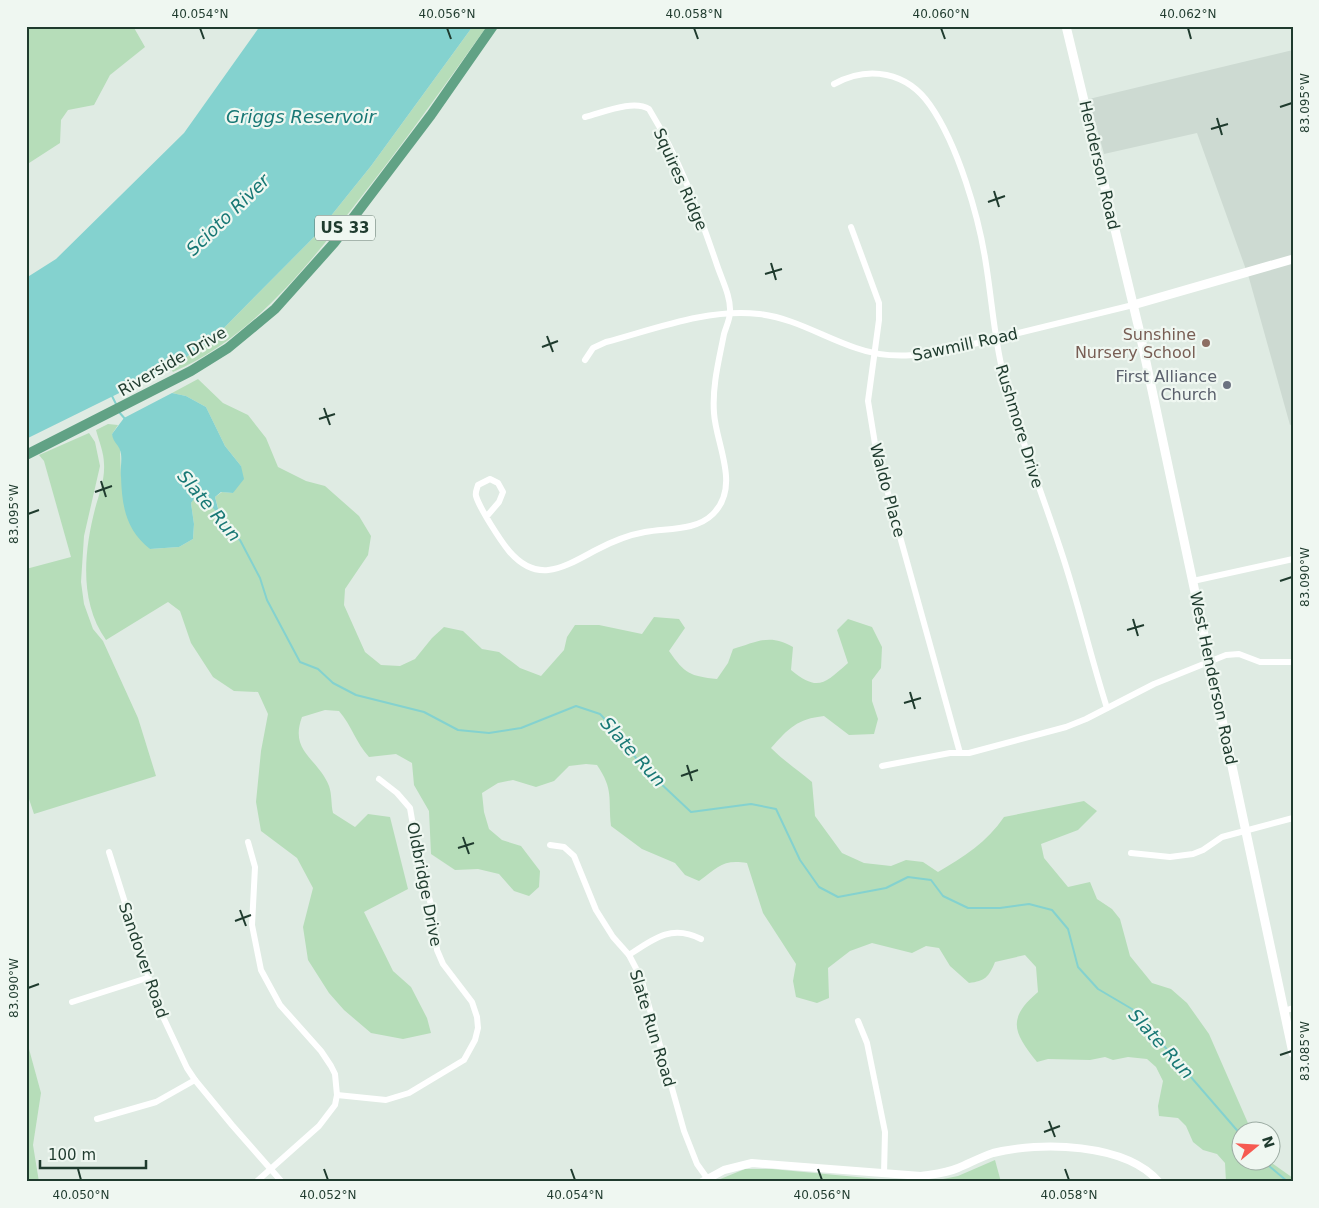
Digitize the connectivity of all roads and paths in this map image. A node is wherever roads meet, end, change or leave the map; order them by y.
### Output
1 (493, 26) edge
2 (1066, 26) edge
3 (834, 84) dead end
4 (585, 118) dead end
5 (851, 227) dead end
6 (1293, 259) edge
7 (1133, 305) junction
8 (730, 313) junction
9 (996, 339) junction
10 (875, 353) junction
11 (585, 360) dead end
12 (26, 455) edge
13 (487, 516) junction
14 (1293, 559) edge
15 (1193, 581) junction
16 (1211, 660) junction
17 (1293, 662) edge
18 (1107, 708) junction
19 (960, 753) junction
20 (882, 766) dead end
21 (378, 779) dead end
22 (1293, 818) edge
23 (1246, 831) junction
24 (248, 842) dead end
25 (550, 845) dead end
26 (109, 852) dead end
27 (1131, 853) dead end
28 (701, 939) dead end
29 (629, 955) junction
30 (147, 978) junction
31 (72, 1002) dead end
32 (1288, 1009) edge
33 (858, 1021) dead end
34 (1293, 1052) edge
35 (195, 1080) junction
36 (337, 1095) junction
37 (97, 1120) dead end
38 (271, 1170) junction
39 (884, 1174) junction
40 (704, 1180) edge
41 (256, 1182) edge
42 (282, 1182) edge
43 (1159, 1182) edge

1 - 12 main road, Riverside Drive / US 33
2 - 7 main road, Henderson Road
3 - 9 street, Rushmore Drive
4 - 8 street, Squires Ridge
5 - 10 street, Waldo Place
6 - 7 main road, Sawmill Road
7 - 9 street, Sawmill Road
7 - 15 main road, West Henderson Road
8 - 10 street, Sawmill Road
8 - 11 street, Sawmill Road
8 - 13 street
9 - 10 street, Sawmill Road
9 - 18 street, Rushmore Drive
10 - 19 street, Waldo Place
13 - 13 street
14 - 15 street
15 - 16 main road, West Henderson Road
16 - 17 street
16 - 18 street
16 - 23 main road, West Henderson Road
18 - 19 street
19 - 20 street
21 - 36 street, Oldbridge Drive
22 - 23 street
23 - 27 street
23 - 32 main road, West Henderson Road
24 - 36 street
25 - 29 street, Slate Run Road
26 - 30 street, Sandover Road
28 - 29 street
29 - 40 street, Slate Run Road
30 - 31 street
30 - 35 street, Sandover Road
32 - 34 main road, West Henderson Road
33 - 39 street
35 - 37 street
35 - 38 street, Sandover Road
36 - 38 street
38 - 41 street
38 - 42 street, Sandover Road
39 - 40 street
39 - 43 street

